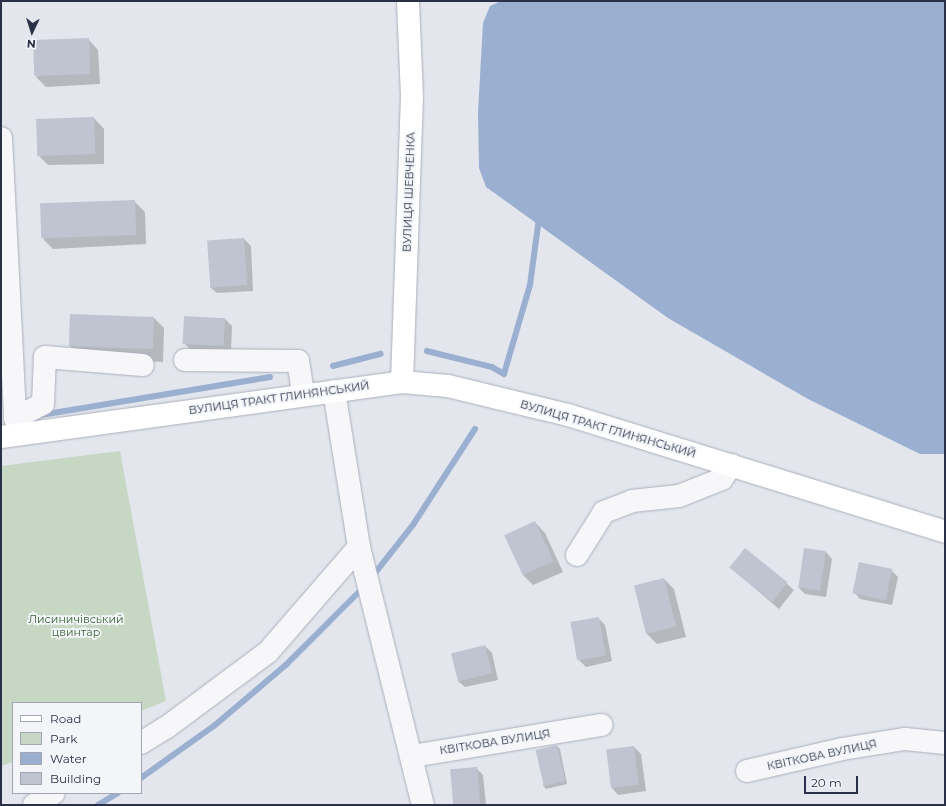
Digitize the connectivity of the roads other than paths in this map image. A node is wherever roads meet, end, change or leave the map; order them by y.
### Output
1 (408, 1) edge
2 (1, 138) edge
3 (186, 360) dead end
4 (142, 364) dead end
5 (402, 382) junction
6 (334, 390) junction
7 (302, 394) junction
8 (12, 430) edge
9 (731, 465) junction
10 (945, 532) edge
11 (359, 547) junction
12 (577, 555) dead end
13 (601, 725) dead end
14 (142, 742) edge
15 (945, 743) edge
16 (412, 756) junction
17 (747, 771) dead end
18 (52, 794) edge
19 (34, 805) edge
20 (423, 805) edge

1 - 5 main road, ВУЛИЦЯ ШЕВЧЕНКА
2 - 8 street
3 - 7 street
4 - 8 street
5 - 6 main road, ВУЛИЦЯ ТРАКТ ГЛИНЯНСЬКИЙ
5 - 9 main road, ВУЛИЦЯ ТРАКТ ГЛИНЯНСЬКИЙ
6 - 7 main road, ВУЛИЦЯ ТРАКТ ГЛИНЯНСЬКИЙ
6 - 11 street
7 - 8 main road, ВУЛИЦЯ ТРАКТ ГЛИНЯНСЬКИЙ
9 - 10 main road, ВУЛИЦЯ ТРАКТ ГЛИНЯНСЬКИЙ
9 - 12 street
11 - 14 street
11 - 16 street
13 - 16 street, КВІТКОВА ВУЛИЦЯ
15 - 17 street, КВІТКОВА ВУЛИЦЯ
16 - 20 street
18 - 19 street

